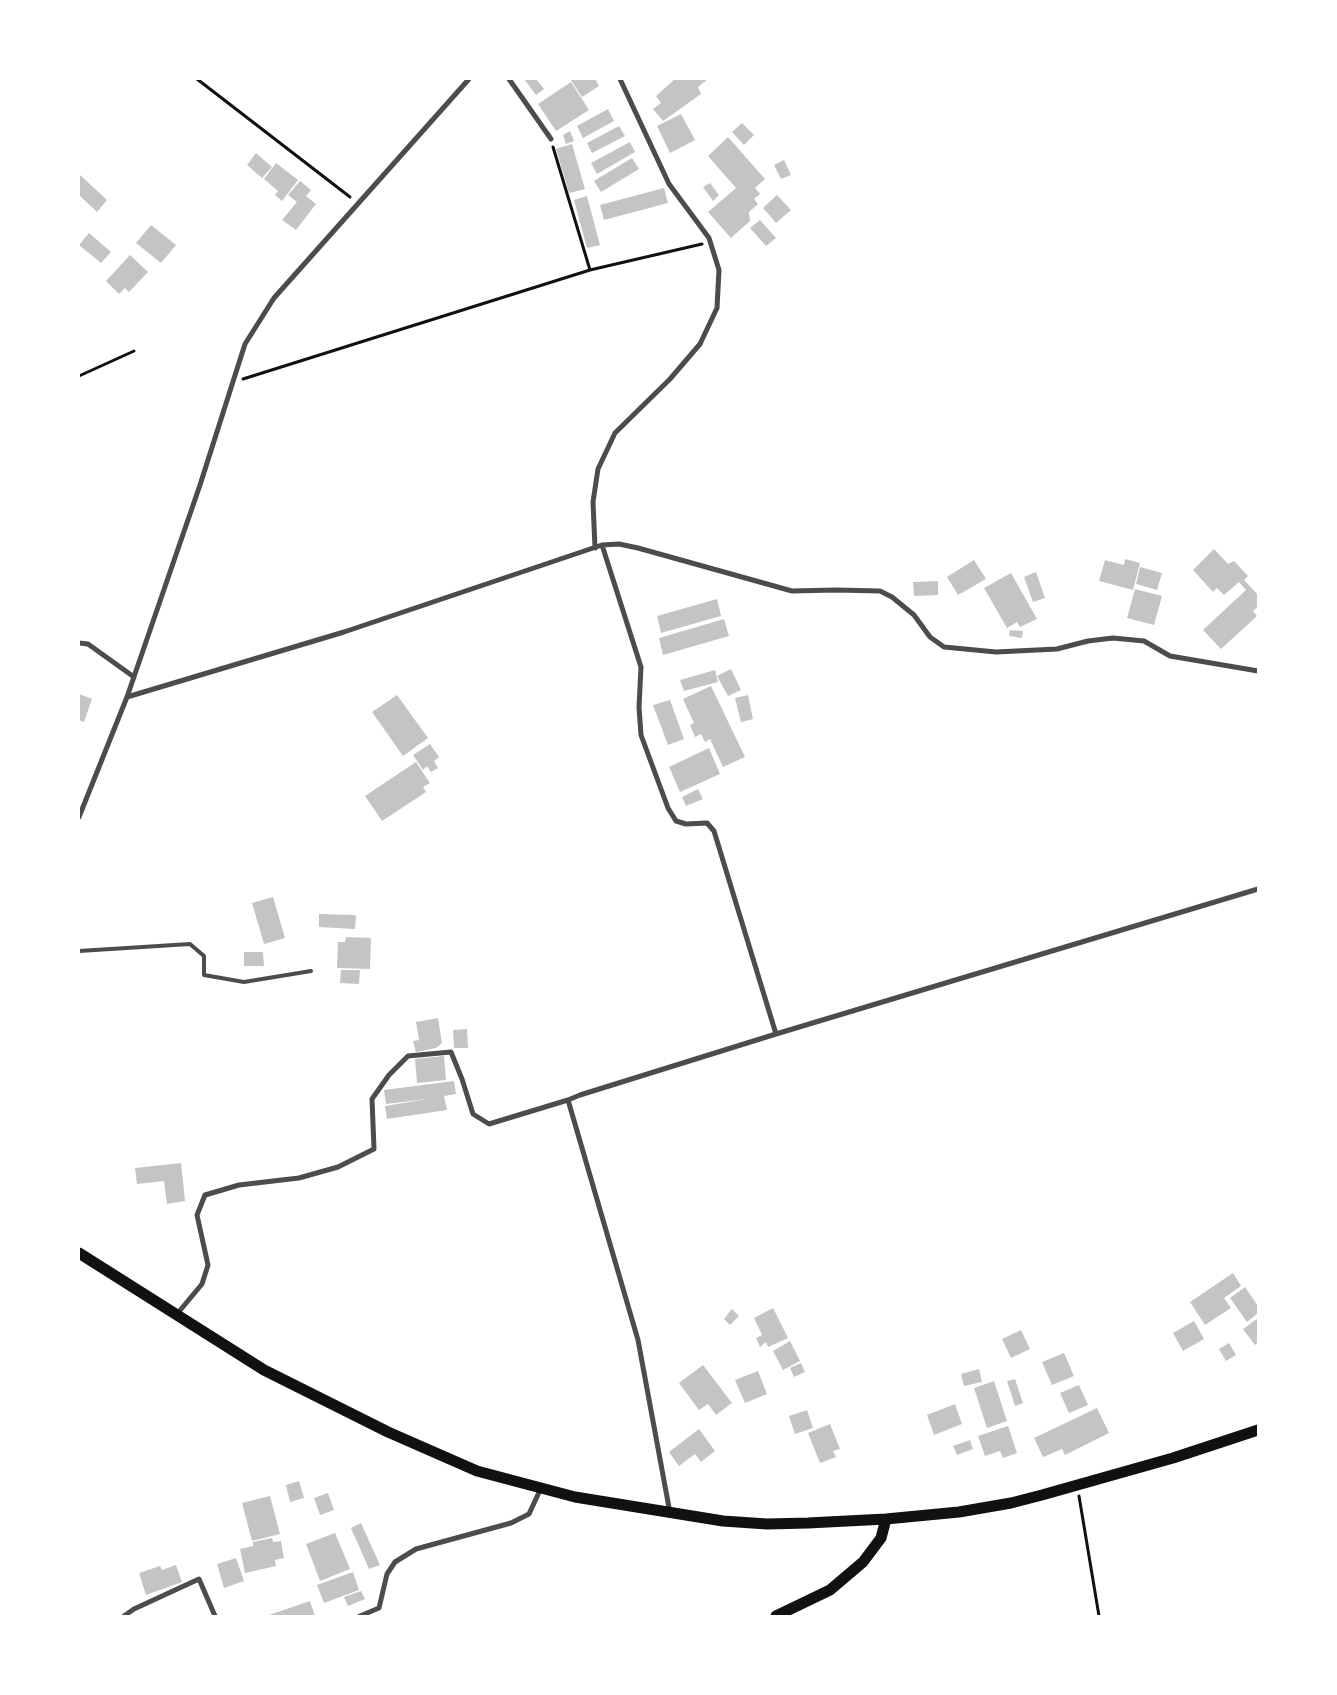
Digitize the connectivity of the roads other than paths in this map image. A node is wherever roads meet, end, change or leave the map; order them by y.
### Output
1 (469, 79) edge
2 (509, 79) edge
3 (620, 79) edge
4 (551, 139) road end
5 (602, 545) junction
6 (595, 548) junction
7 (79, 643) edge
8 (1258, 671) edge
9 (134, 677) junction
10 (127, 697) junction
11 (79, 815) edge
12 (1258, 889) edge
13 (79, 951) edge
14 (311, 972) dead end
15 (776, 1034) junction
16 (568, 1100) junction
17 (79, 1253) edge
18 (176, 1315) junction
19 (1258, 1430) edge
20 (541, 1488) junction
21 (670, 1513) junction
22 (886, 1519) junction
23 (124, 1616) edge
24 (215, 1616) edge
25 (360, 1616) edge
26 (776, 1616) edge

1 - 9 street
2 - 4 street
3 - 6 street
5 - 6 street
5 - 8 street
5 - 15 street
6 - 10 street
7 - 9 street
9 - 10 street
10 - 11 street
12 - 15 street
13 - 14 lane
15 - 16 street
16 - 18 street
16 - 21 street
17 - 18 highway
18 - 20 highway
19 - 22 highway
20 - 21 highway
20 - 25 street
21 - 22 highway
22 - 26 highway
23 - 24 street

